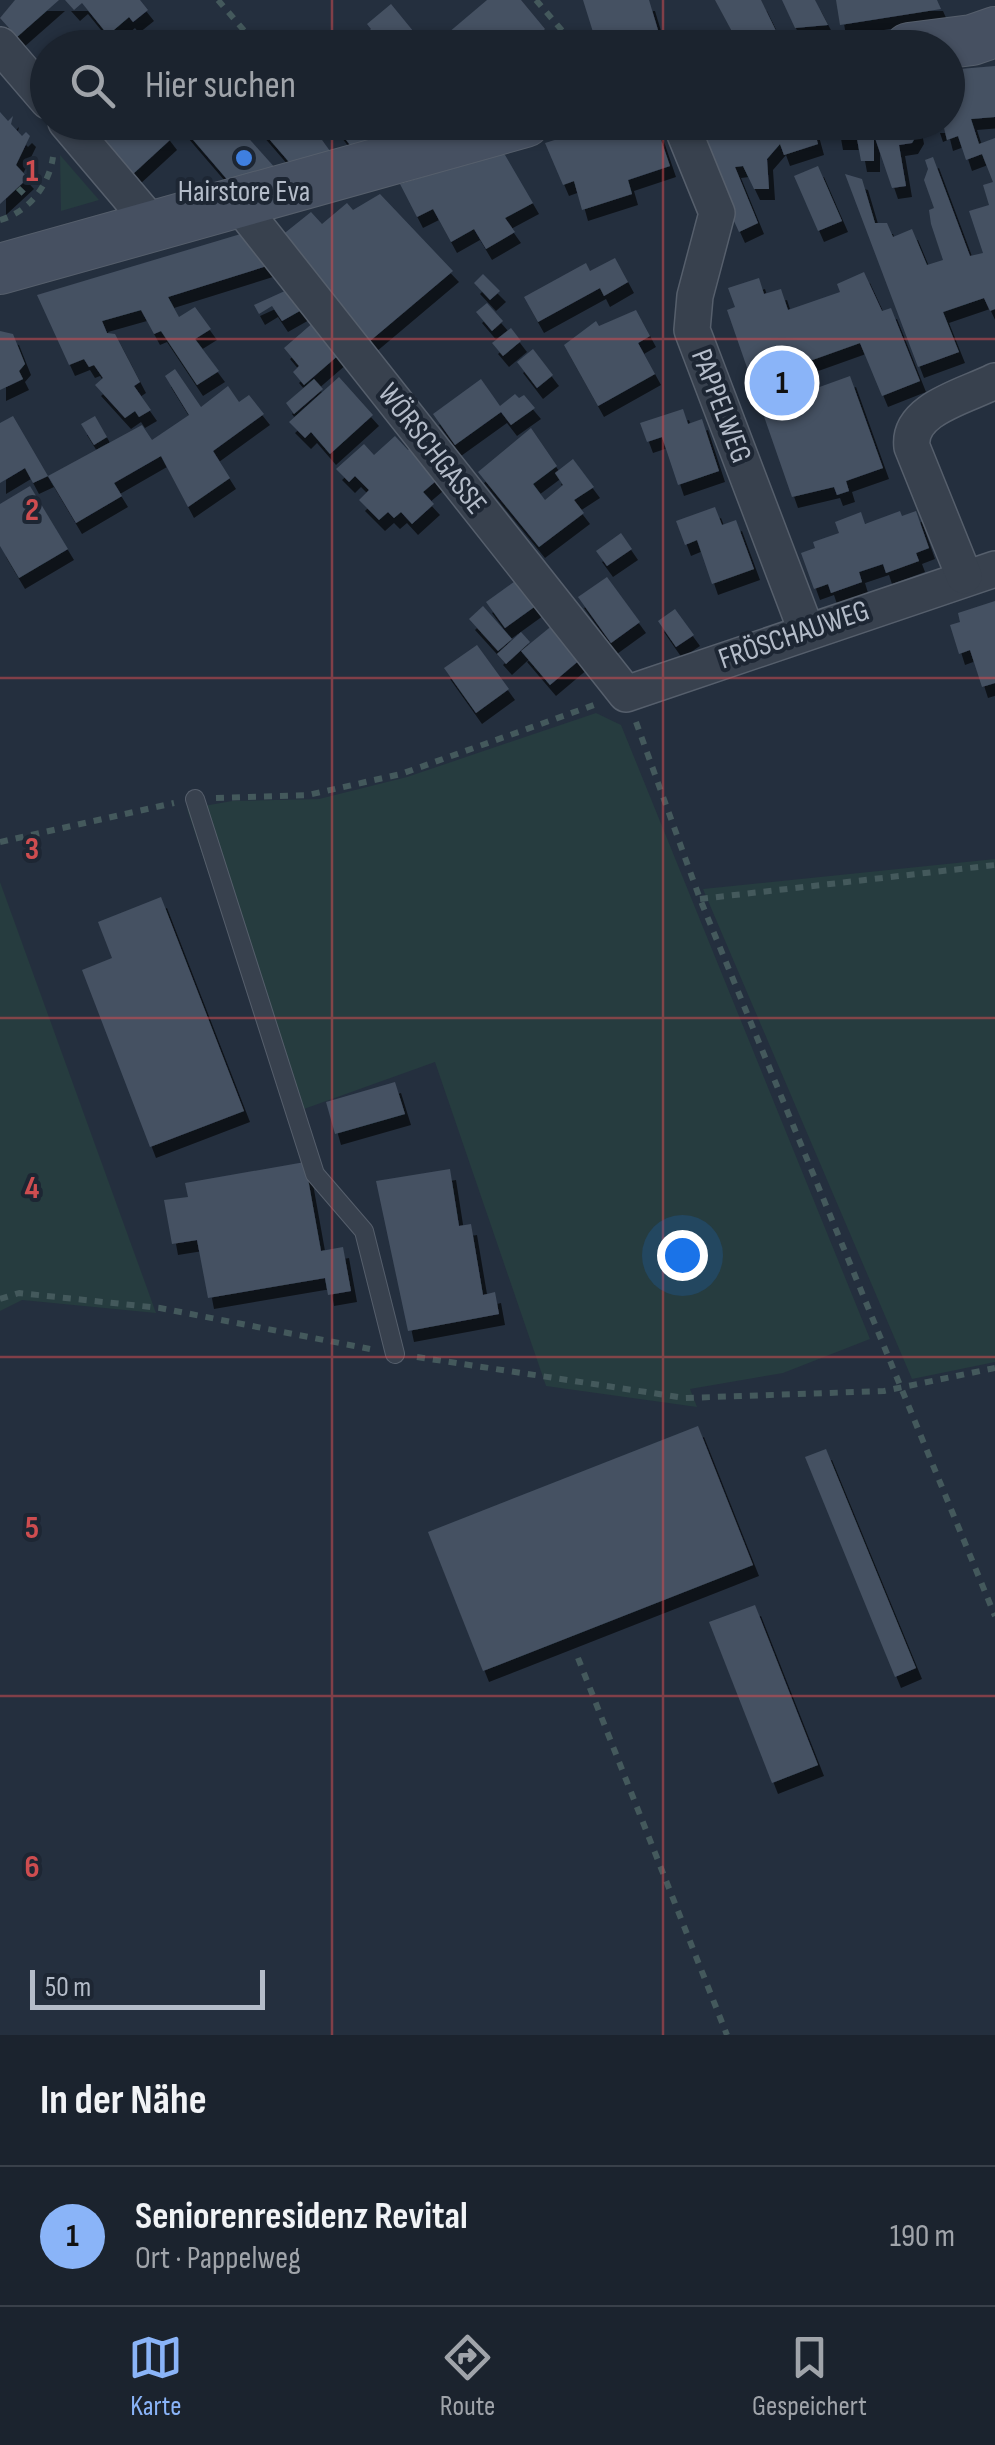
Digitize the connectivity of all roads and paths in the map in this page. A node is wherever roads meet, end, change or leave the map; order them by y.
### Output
1 (218, 0) edge
2 (536, 0) edge
3 (244, 30) edge
4 (562, 30) edge
5 (995, 32) edge
6 (965, 38) edge
7 (0, 45) edge
8 (30, 80) edge
9 (55, 140) edge
10 (63, 140) edge
11 (461, 140) edge
12 (687, 140) edge
13 (18, 188) dead end
14 (30, 200) junction
15 (238, 203) junction
16 (0, 220) edge
17 (154, 226) junction
18 (0, 270) edge
19 (995, 381) edge
20 (979, 572) edge
21 (806, 630) junction
22 (626, 694) junction
23 (195, 799) junction
24 (0, 842) edge
25 (995, 866) edge
26 (700, 899) junction
27 (0, 1299) edge
28 (394, 1354) junction
29 (995, 1368) edge
30 (902, 1388) junction
31 (995, 1616) edge
32 (578, 1658) dead end
33 (727, 2035) edge

1 - 3 path
2 - 4 path
5 - 6 street
7 - 8 street
9 - 14 path
10 - 17 street
11 - 15 street
12 - 21 street, PAPPELWEG
13 - 14 path
14 - 16 path
15 - 17 street
15 - 22 street, WÖRSCHGASSE
17 - 18 street
19 - 20 street, FRÖSCHAUWEG
20 - 21 street, FRÖSCHAUWEG
21 - 22 street, FRÖSCHAUWEG
22 - 23 path
22 - 26 path
23 - 24 path
23 - 28 lane
25 - 26 path
26 - 30 path
27 - 28 path
28 - 30 path
29 - 30 path
30 - 31 path
32 - 33 path

